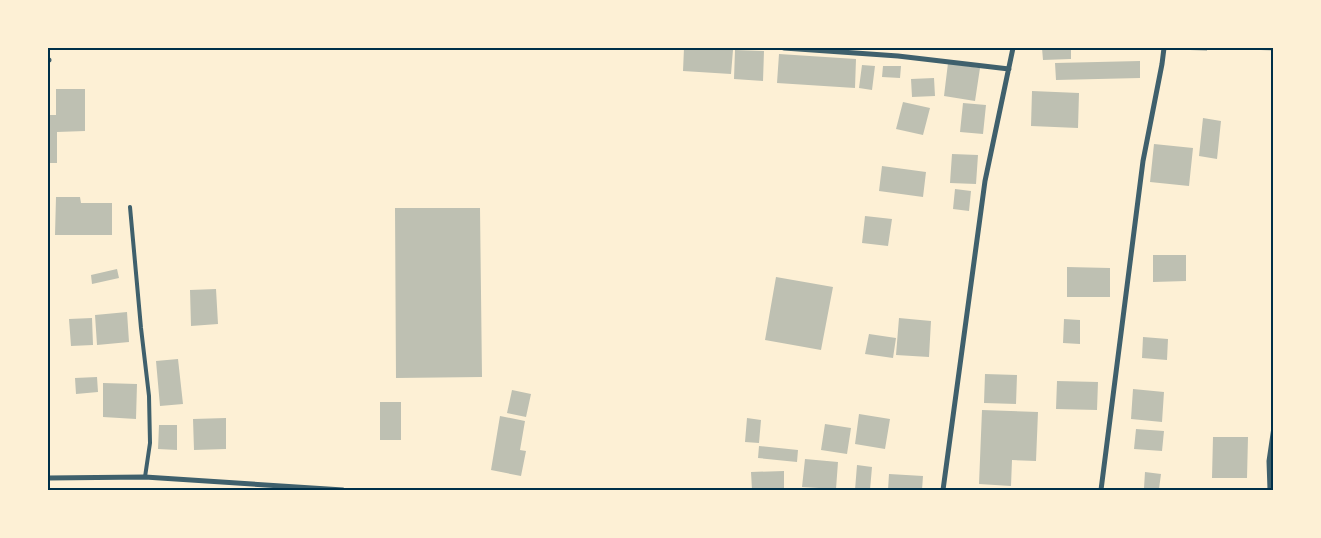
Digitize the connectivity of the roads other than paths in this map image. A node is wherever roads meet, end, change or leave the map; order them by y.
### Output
1 (784, 48) edge
2 (1013, 48) edge
3 (1164, 48) edge
4 (1009, 69) junction
5 (130, 207) dead end
6 (1274, 428) edge
7 (145, 477) junction
8 (48, 478) edge
9 (344, 490) edge
10 (943, 490) edge
11 (1101, 490) edge
12 (1270, 490) edge

1 - 4 street
2 - 4 street
3 - 11 street
4 - 10 street
5 - 7 lane
6 - 12 street
7 - 8 street
7 - 9 street

